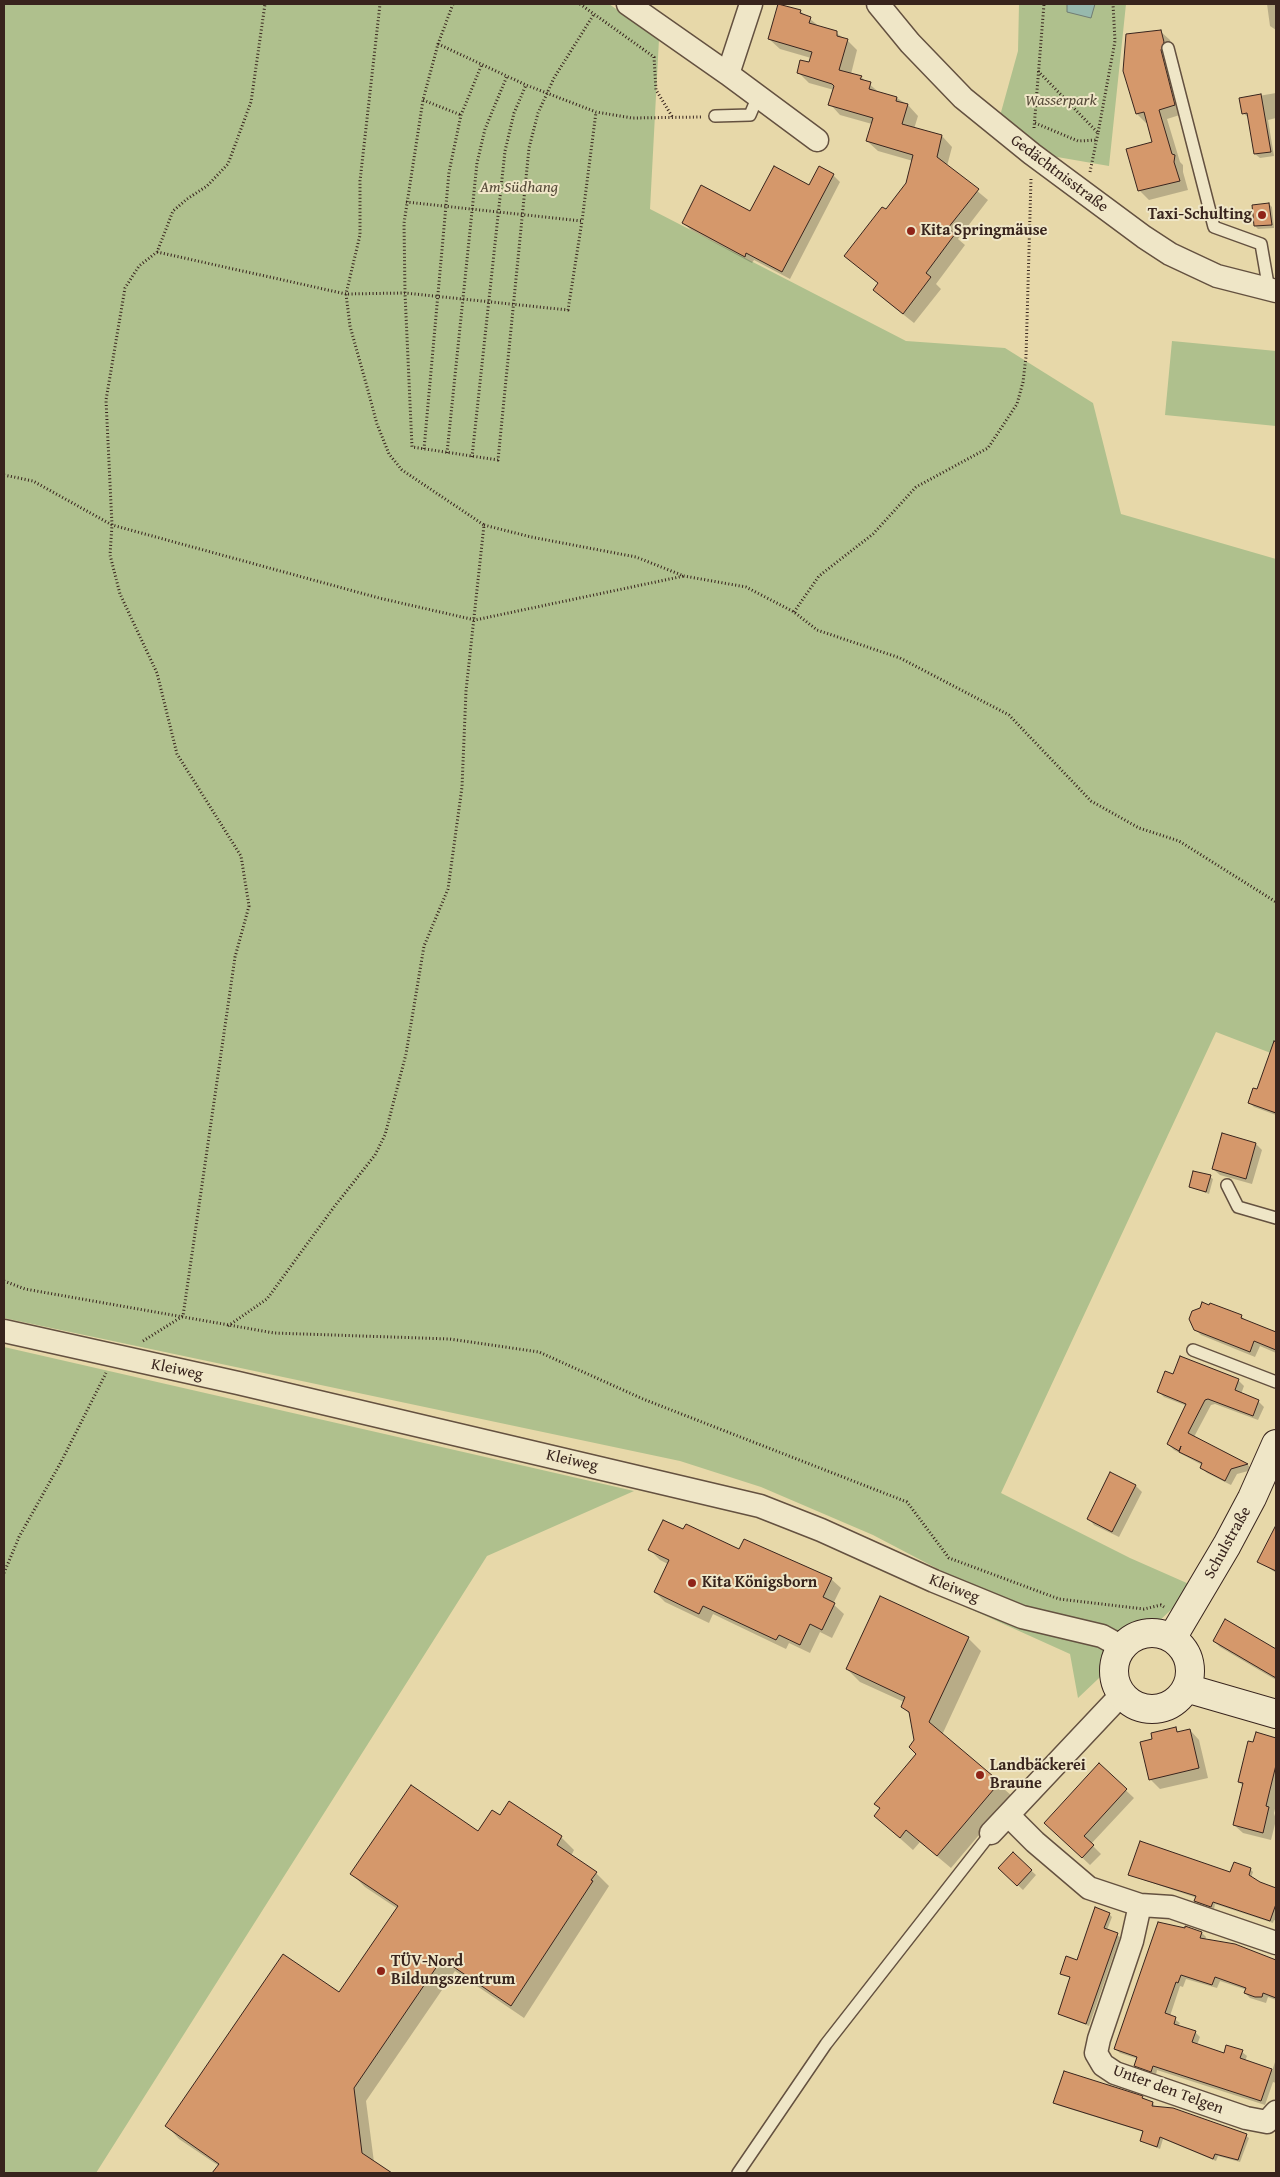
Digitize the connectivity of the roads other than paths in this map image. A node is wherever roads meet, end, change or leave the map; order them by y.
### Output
1 (628, 4) edge
2 (750, 4) edge
3 (878, 4) edge
4 (650, 11) edge
5 (1168, 48) dead end
6 (728, 74) junction
7 (758, 96) junction
8 (715, 116) road end
9 (817, 140) dead end
10 (1273, 291) edge
11 (1227, 1185) dead end
12 (1276, 1218) edge
13 (4, 1331) edge
14 (1194, 1350) dead end
15 (1276, 1382) edge
16 (1276, 1444) edge
17 (1178, 1628) junction
18 (1122, 1647) junction
19 (1186, 1688) junction
20 (1122, 1694) junction
21 (1276, 1714) edge
22 (1008, 1815) junction
23 (991, 1833) joint
24 (1140, 1904) junction
25 (1276, 1943) edge
26 (1276, 2112) edge
27 (738, 2173) edge

1 - 4 street
2 - 6 street
3 - 10 street, Gedächtnisstraße
4 - 6 street
5 - 10 lane
6 - 7 street
7 - 8 lane
7 - 9 street
11 - 12 lane
13 - 18 street, Kleiweg
14 - 15 lane
16 - 17 main road, Schulstraße
17 - 18 main road
17 - 19 main road
18 - 20 main road
19 - 20 main road
19 - 21 main road
20 - 22 street
22 - 23 street
22 - 24 street
23 - 27 lane
24 - 25 street
24 - 26 street, Unter den Telgen

